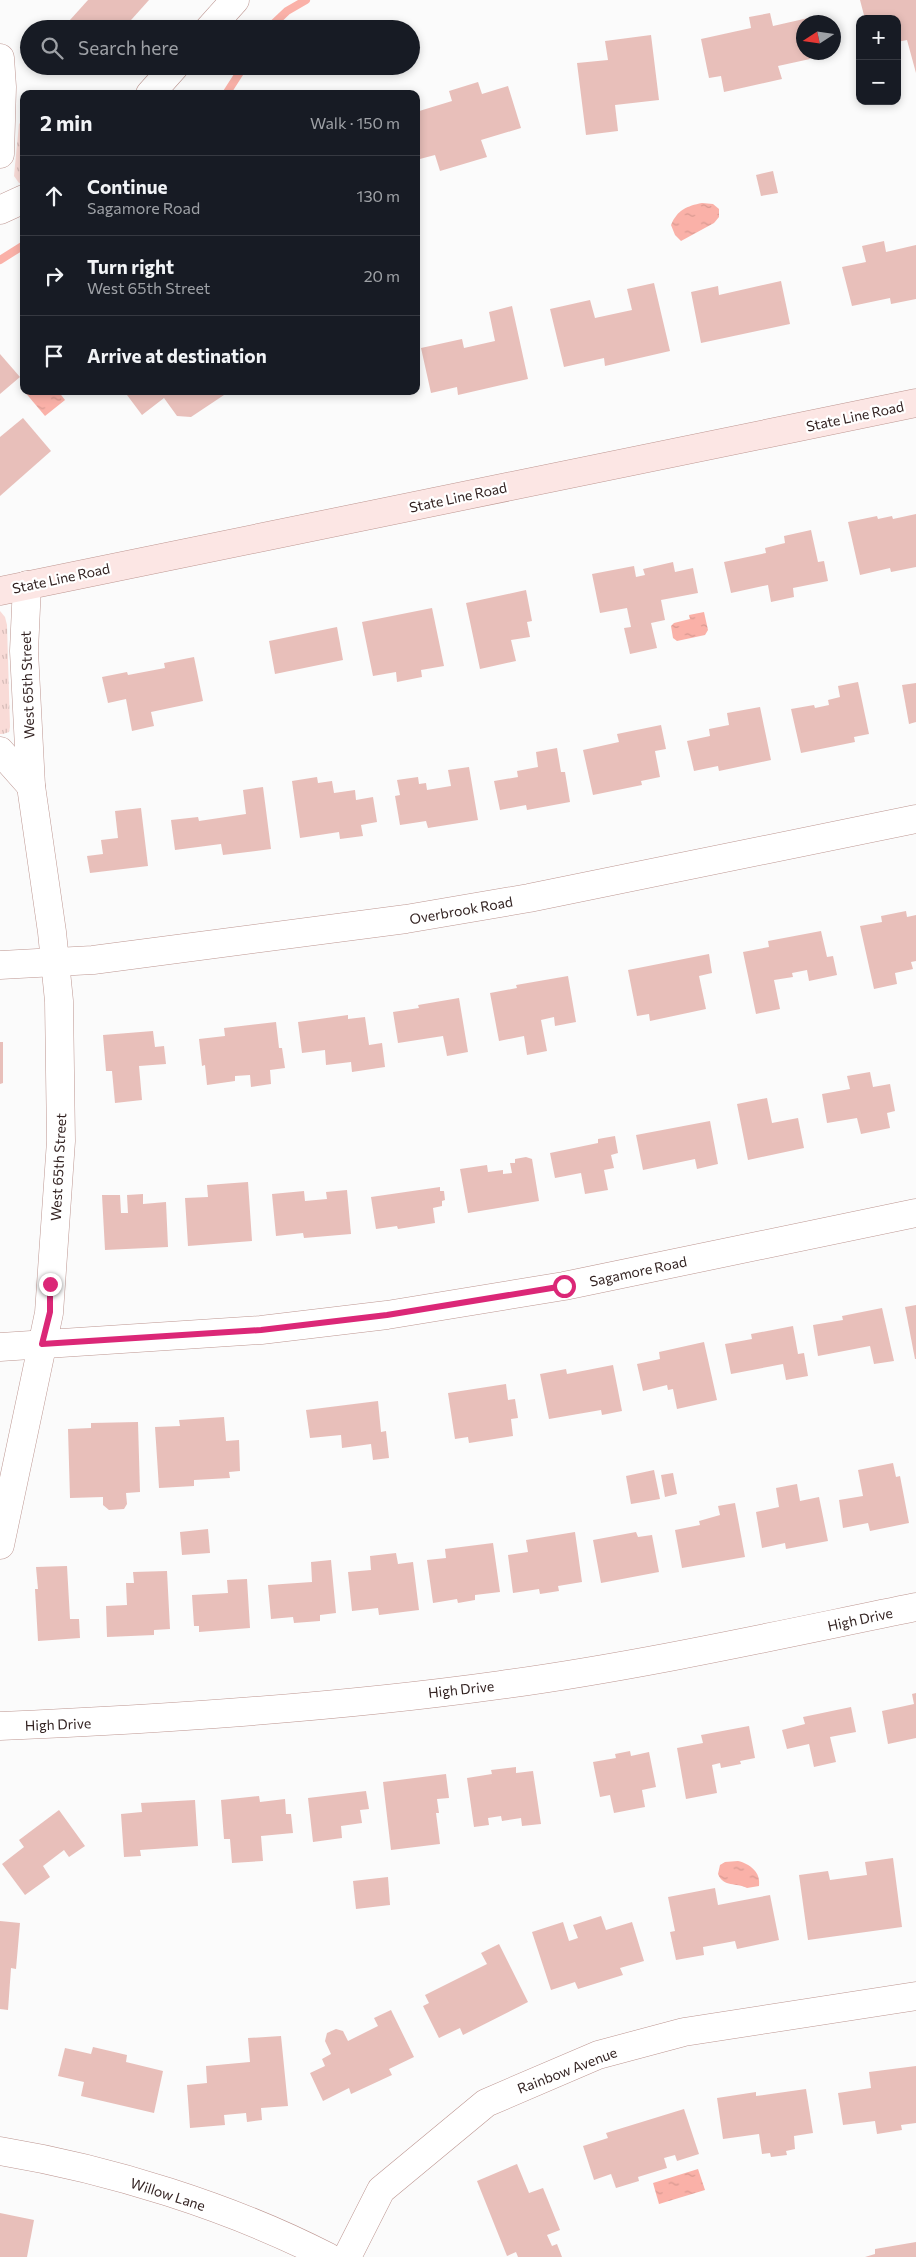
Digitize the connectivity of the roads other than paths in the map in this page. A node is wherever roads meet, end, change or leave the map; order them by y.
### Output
1 (235, 0) edge
2 (217, 20) edge
3 (0, 58) edge
4 (167, 75) edge
5 (154, 90) edge
6 (13, 93) edge
7 (0, 154) edge
8 (20, 201) edge
9 (0, 210) edge
10 (916, 403) edge
11 (27, 585) junction
12 (0, 591) edge
13 (0, 751) edge
14 (31, 786) junction
15 (916, 819) edge
16 (55, 963) junction
17 (0, 965) edge
18 (916, 1213) edge
19 (42, 1344) junction
20 (0, 1347) edge
21 (0, 1545) edge
22 (916, 1607) edge
23 (0, 1726) edge
24 (916, 1996) edge
25 (0, 2151) edge
26 (328, 2257) edge
27 (347, 2257) edge

1 - 2 street
3 - 6 street
4 - 5 street
6 - 7 street
8 - 9 street
10 - 11 main road, State Line Road
11 - 12 main road, State Line Road
11 - 14 street, West 65th Street
13 - 14 street
14 - 16 street, West 65th Street
15 - 16 street, Overbrook Road
16 - 17 street, Overbrook Road
16 - 19 street, West 65th Street
18 - 19 street, Sagamore Road
19 - 20 street, Sagamore Road
19 - 21 street, West 65th Street
22 - 23 street, High Drive
24 - 27 street, Rainbow Avenue
25 - 26 street, Willow Lane

